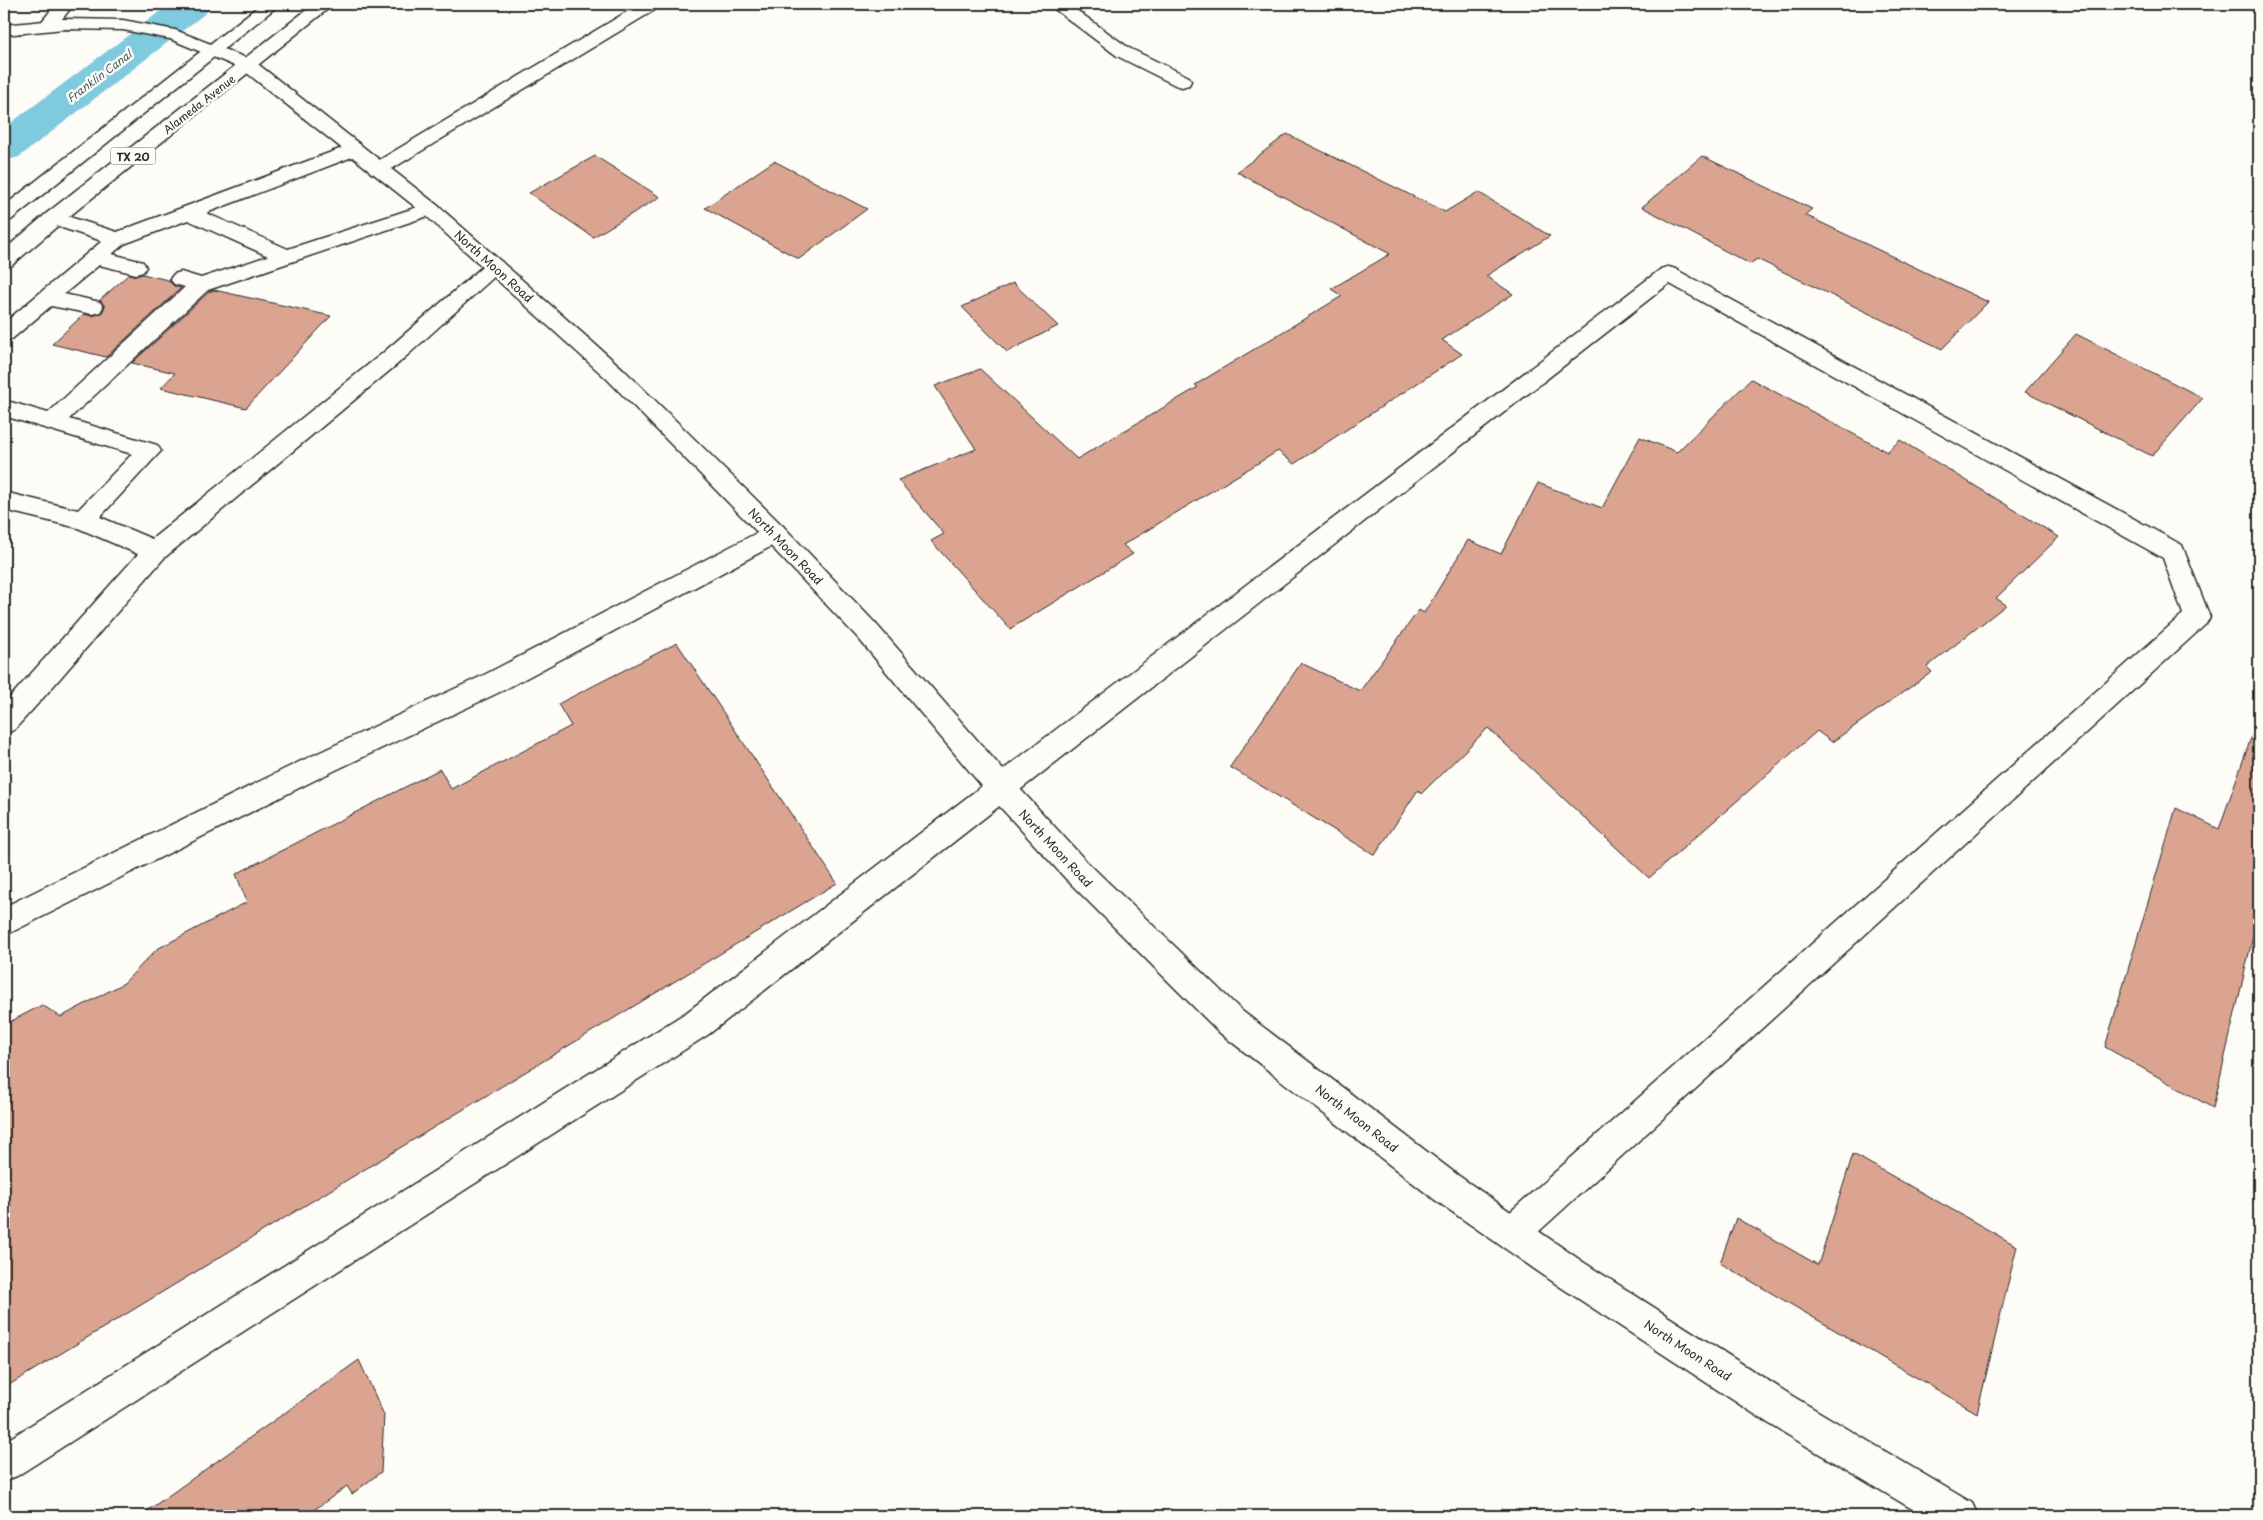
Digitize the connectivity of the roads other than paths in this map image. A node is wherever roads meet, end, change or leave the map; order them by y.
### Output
1 (64, 4) edge
2 (271, 4) edge
3 (326, 4) edge
4 (652, 4) edge
5 (1057, 4) edge
6 (48, 25) junction
7 (4, 30) edge
8 (211, 50) junction
9 (248, 65) junction
10 (1182, 81) dead end
11 (353, 150) junction
12 (378, 168) junction
13 (430, 209) junction
14 (188, 212) junction
15 (4, 216) edge
16 (54, 218) junction
17 (117, 239) junction
18 (95, 257) junction
19 (287, 257) junction
20 (4, 261) edge
21 (136, 267) dead end
22 (495, 267) junction
23 (47, 298) junction
24 (92, 307) dead end
25 (4, 334) edge
26 (4, 408) edge
27 (52, 422) junction
28 (4, 501) edge
29 (83, 520) junction
30 (774, 533) junction
31 (155, 551) junction
32 (4, 722) edge
33 (1001, 788) junction
34 (4, 922) edge
35 (1512, 1233) junction
36 (4, 1463) edge
37 (1959, 1516) edge

1 - 6 street
2 - 8 street, TX 20
3 - 9 street, Alameda Avenue / TX 20
4 - 12 street
5 - 10 street
6 - 7 street, North Moon Road
6 - 8 street, North Moon Road
8 - 9 street, North Moon Road
8 - 15 street, TX 20
9 - 11 street, North Moon Road
9 - 16 street, Alameda Avenue / TX 20
11 - 12 street, North Moon Road
11 - 14 street
12 - 13 street, North Moon Road
13 - 19 street
13 - 22 street, North Moon Road
14 - 17 street
14 - 19 street
16 - 17 street
16 - 20 street, Alameda Avenue / TX 20
17 - 18 street
18 - 21 street
18 - 23 street
19 - 27 street
22 - 30 street, North Moon Road
22 - 31 street
23 - 24 street
23 - 25 street
26 - 27 street
27 - 29 street
28 - 29 street
29 - 31 street
30 - 33 street, North Moon Road
30 - 34 street
31 - 32 street
33 - 35 street, North Moon Road
33 - 35 street
33 - 36 street
35 - 37 street, North Moon Road

